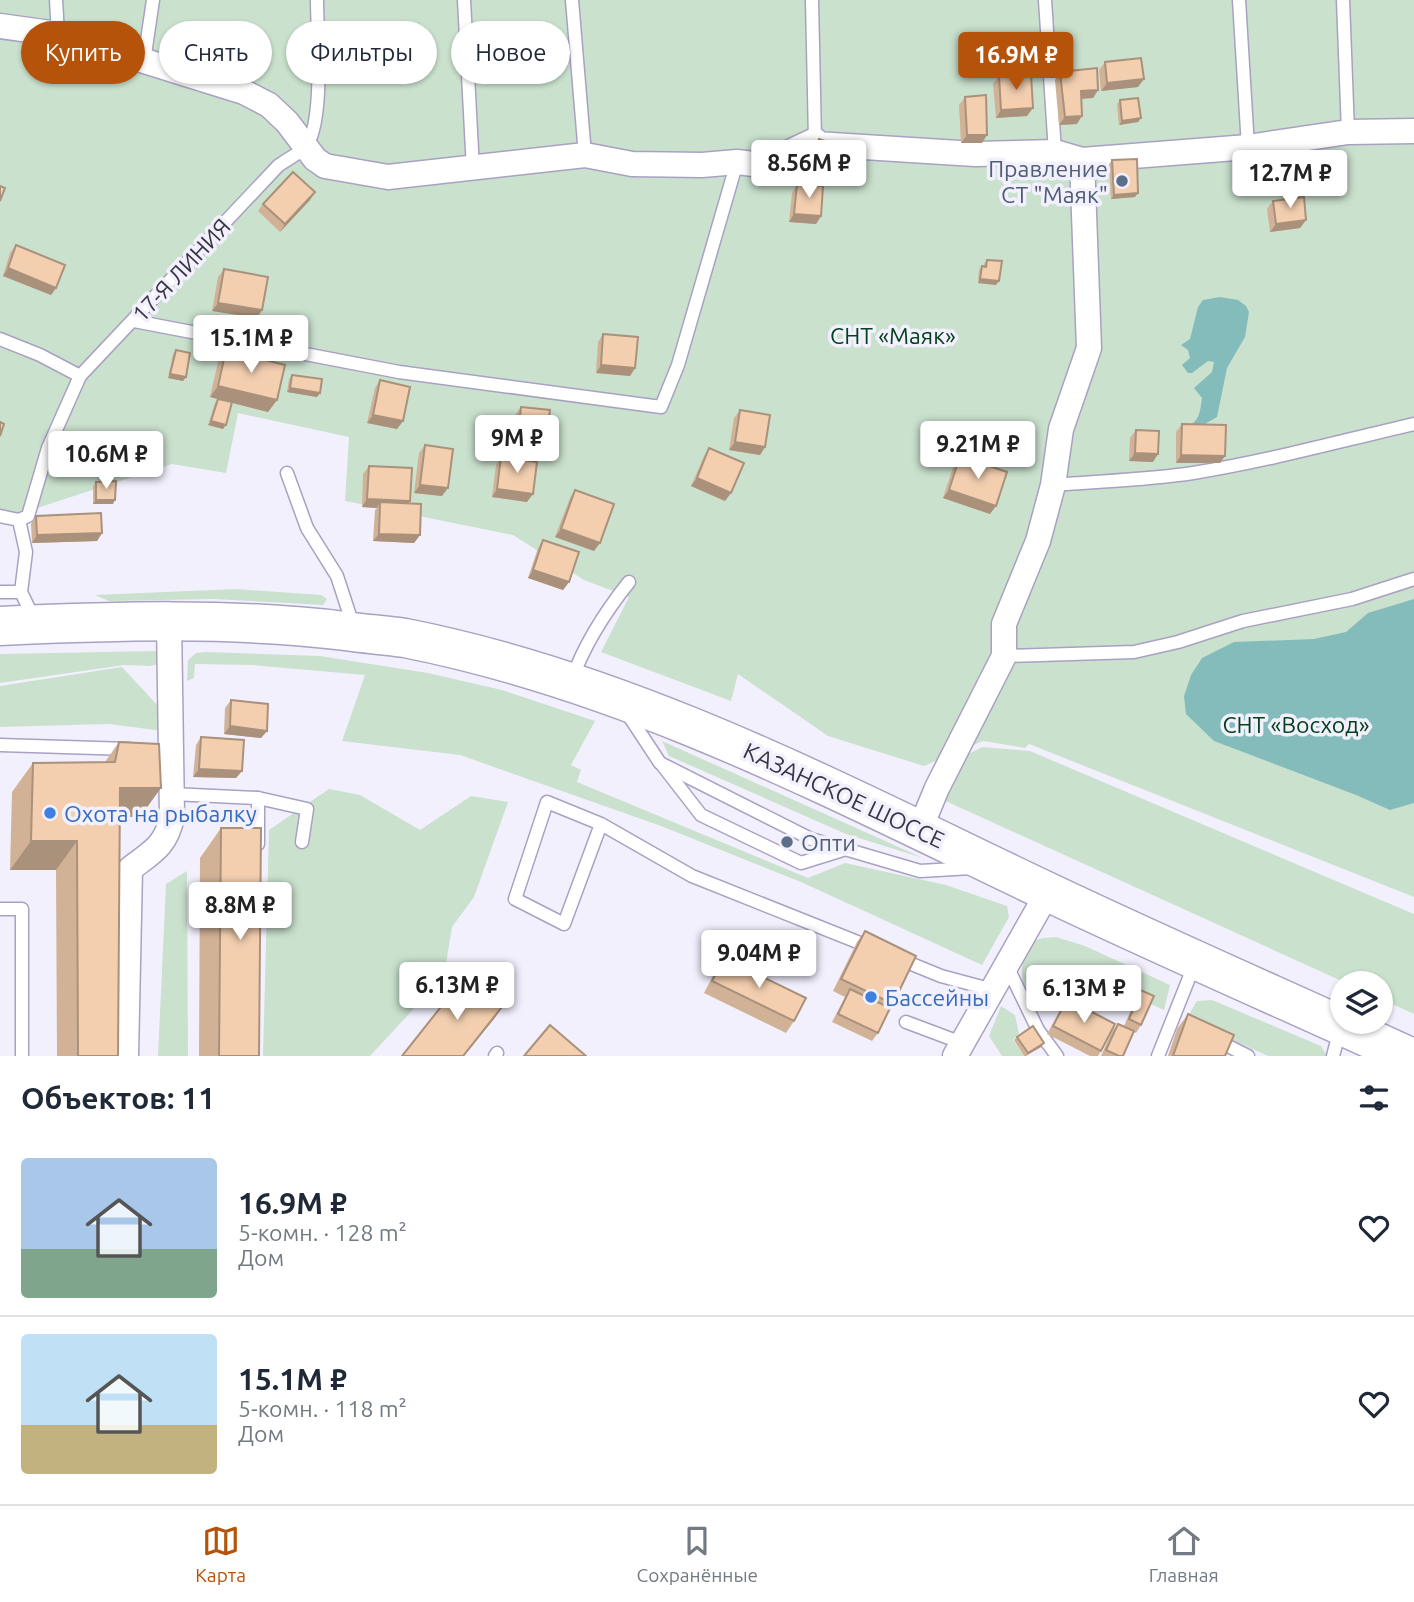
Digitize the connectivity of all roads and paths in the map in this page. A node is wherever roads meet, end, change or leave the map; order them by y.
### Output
1 (56, 0) edge
2 (153, 0) edge
3 (317, 0) edge
4 (464, 0) edge
5 (572, 0) edge
6 (812, 0) edge
7 (1045, 0) edge
8 (1239, 0) edge
9 (1343, 0) edge
10 (57, 21) edge
11 (0, 26) edge
12 (21, 29) edge
13 (145, 54) edge
14 (145, 61) edge
15 (1414, 131) edge
16 (1348, 132) junction
17 (815, 140) junction
18 (1248, 146) junction
19 (305, 147) junction
20 (1055, 152) junction
21 (584, 155) junction
22 (1082, 160) junction
23 (737, 162) junction
24 (473, 169) junction
25 (134, 321) junction
26 (0, 339) edge
27 (80, 376) junction
28 (1414, 424) edge
29 (287, 473) dead end
30 (1053, 485) junction
31 (0, 516) edge
32 (19, 520) junction
33 (1414, 579) edge
34 (629, 582) dead end
35 (0, 592) edge
36 (28, 616) edge
37 (169, 622) junction
38 (355, 632) junction
39 (1004, 656) junction
40 (571, 683) junction
41 (617, 698) junction
42 (0, 745) edge
43 (144, 751) edge
44 (660, 763) junction
45 (172, 794) junction
46 (258, 798) junction
47 (601, 824) junction
48 (920, 829) junction
49 (302, 842) dead end
50 (847, 849) junction
51 (258, 852) edge
52 (993, 866) junction
53 (1048, 892) junction
54 (0, 909) edge
55 (1196, 959) junction
56 (1006, 965) junction
57 (993, 990) junction
58 (906, 1022) dead end
59 (1205, 1035) edge
60 (1337, 1041) edge
61 (959, 1049) edge
62 (22, 1056) edge
63 (126, 1056) edge
64 (1057, 1056) edge
65 (1158, 1056) edge
66 (1248, 1056) edge
67 (1408, 1056) edge

1 - 10 lane
2 - 13 lane
3 - 19 lane
4 - 24 lane
5 - 21 lane
6 - 17 lane
7 - 20 lane
8 - 18 lane
9 - 16 lane
11 - 12 street
14 - 19 street
15 - 16 street
16 - 18 street
17 - 20 street
17 - 23 street
18 - 22 street
19 - 24 street
19 - 25 lane, 17-Я ЛИНИЯ
20 - 22 street
21 - 23 street
21 - 24 street
22 - 30 street
23 - 25 lane
25 - 27 lane, 17-Я ЛИНИЯ
26 - 27 lane
27 - 32 lane, 17-Я ЛИНИЯ
28 - 30 lane
29 - 38 lane
30 - 39 street
31 - 32 lane
32 - 36 lane
33 - 39 lane
34 - 40 lane
35 - 36 lane
36 - 37 main road, КАЗАНСКОЕ ШОССЕ
37 - 38 main road, КАЗАНСКОЕ ШОССЕ
37 - 45 street
38 - 40 main road, КАЗАНСКОЕ ШОССЕ
39 - 48 street
40 - 41 main road, КАЗАНСКОЕ ШОССЕ
41 - 44 lane
41 - 48 main road, КАЗАНСКОЕ ШОССЕ
42 - 43 lane
44 - 50 lane
44 - 50 lane
45 - 46 lane
45 - 63 street
46 - 49 lane
46 - 51 lane
47 - 47 lane
47 - 57 lane
48 - 52 main road, КАЗАНСКОЕ ШОССЕ
50 - 52 lane
52 - 53 main road, КАЗАНСКОЕ ШОССЕ
53 - 55 main road
53 - 56 street
54 - 62 lane
55 - 60 main road
55 - 65 lane
56 - 57 street
56 - 64 lane
57 - 61 street
58 - 61 lane
59 - 66 lane
60 - 67 main road

